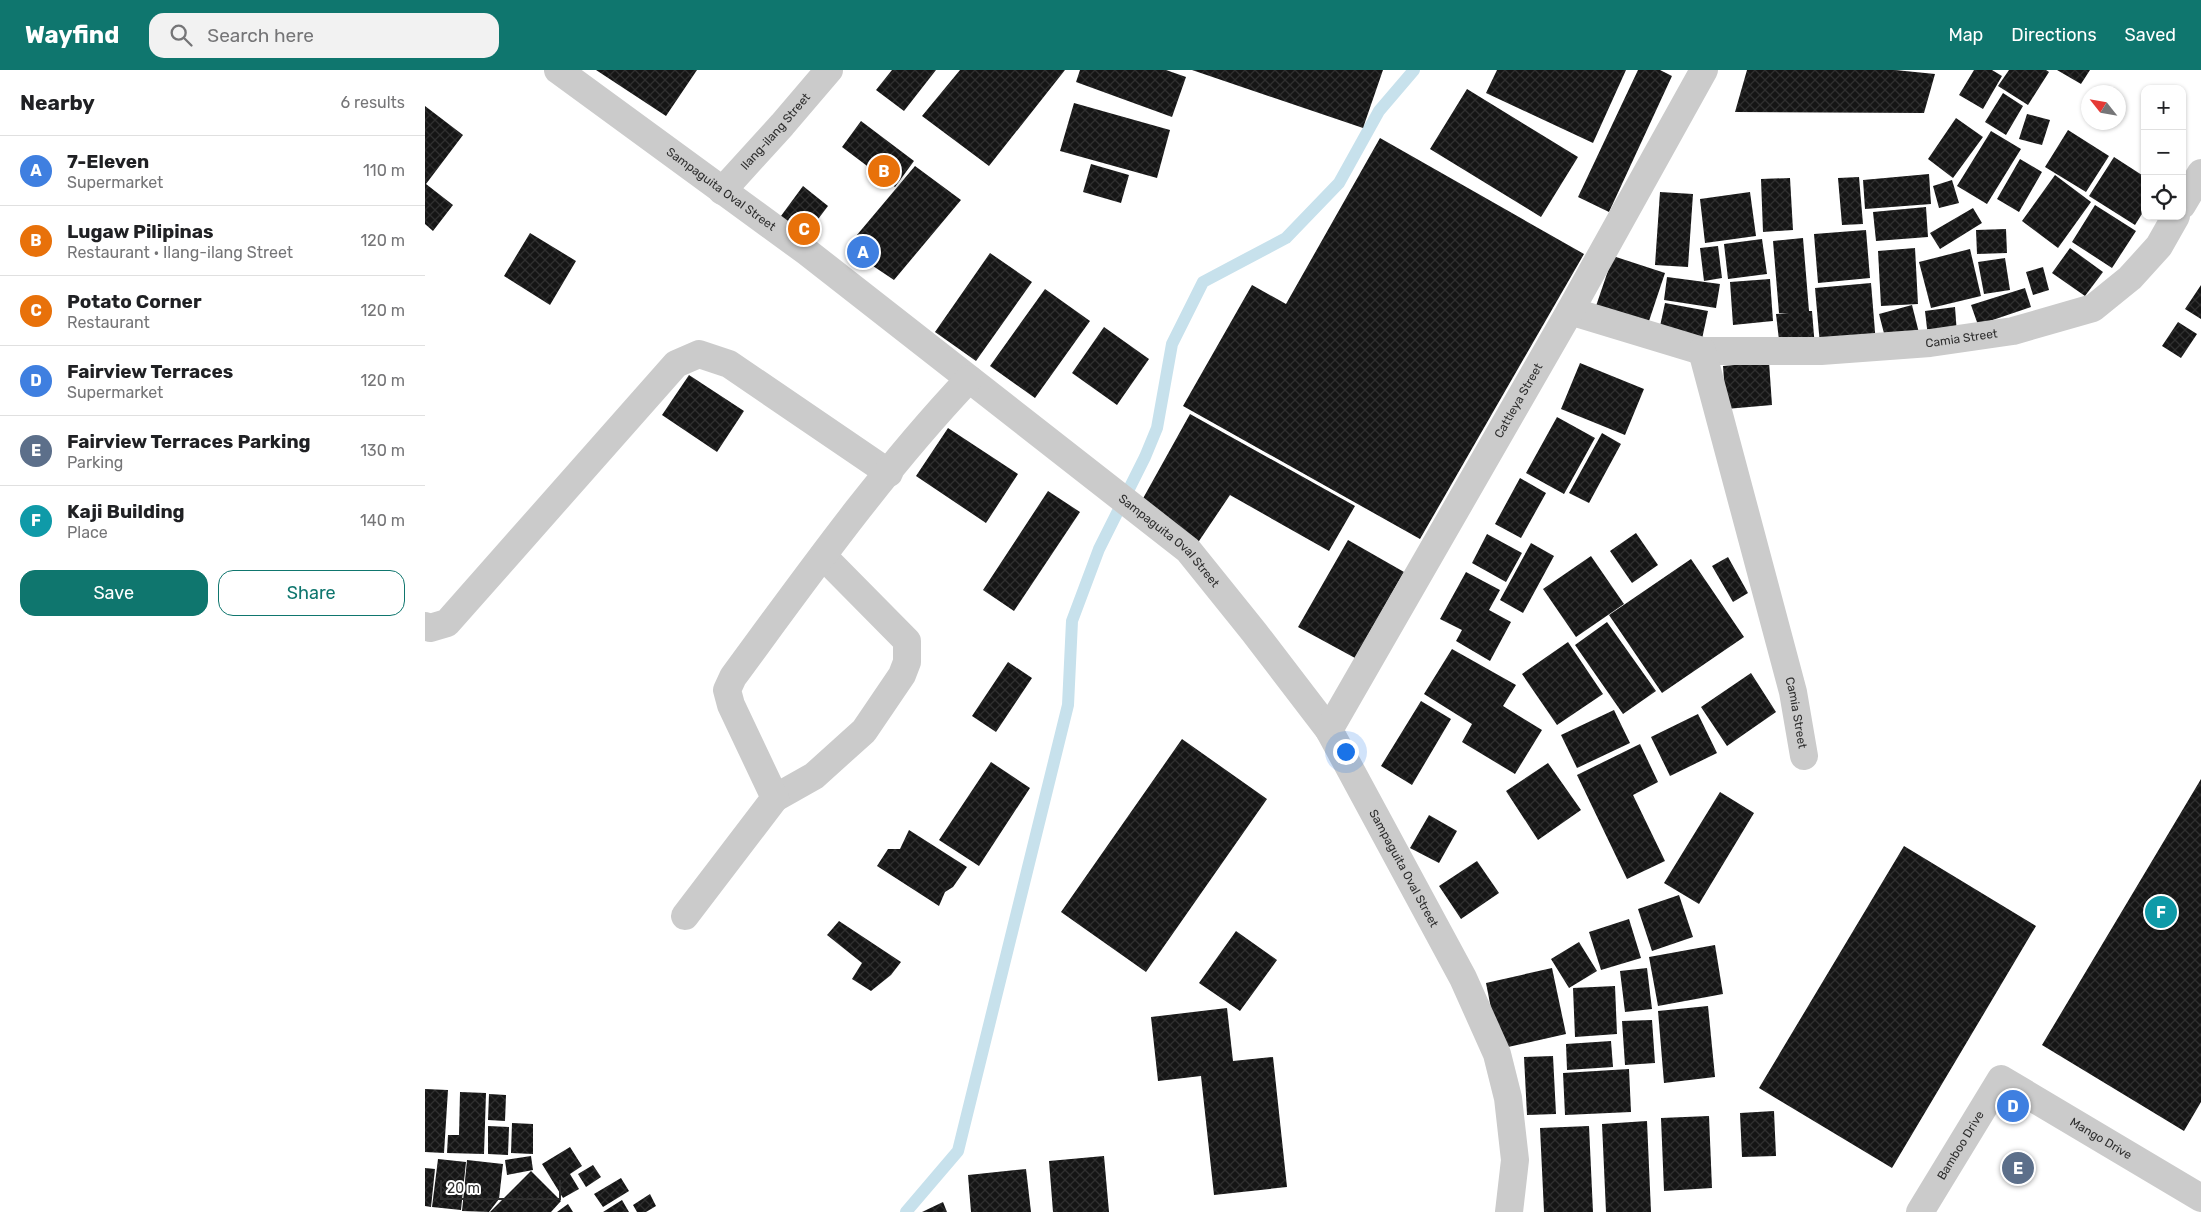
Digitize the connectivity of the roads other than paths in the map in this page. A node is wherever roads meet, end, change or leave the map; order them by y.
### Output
1 (558, 70) edge
2 (829, 70) edge
3 (1704, 70) edge
4 (2201, 173) edge
5 (721, 191) junction
6 (2186, 198) edge
7 (2174, 220) edge
8 (1570, 311) junction
9 (1702, 351) junction
10 (969, 379) junction
11 (889, 473) junction
12 (823, 556) junction
13 (425, 626) edge
14 (1329, 730) junction
15 (1804, 756) dead end
16 (775, 798) junction
17 (685, 916) dead end
18 (2001, 1079) joint
19 (2201, 1198) edge
20 (1509, 1212) edge
21 (1920, 1212) edge

1 - 5 street, Sampaguita Oval Street
2 - 5 street, Ilang-ilang Street
3 - 8 street, Cattleya Street
4 - 6 street
5 - 10 street, Sampaguita Oval Street
7 - 9 street, Camia Street
8 - 9 street, Camia Street
8 - 14 street, Cattleya Street
9 - 15 street, Camia Street
10 - 11 street
10 - 14 street, Sampaguita Oval Street
11 - 12 street
11 - 13 street
12 - 16 street
12 - 16 street
14 - 20 street, Sampaguita Oval Street
16 - 17 street
18 - 19 street, Mango Drive
18 - 21 street, Bamboo Drive

